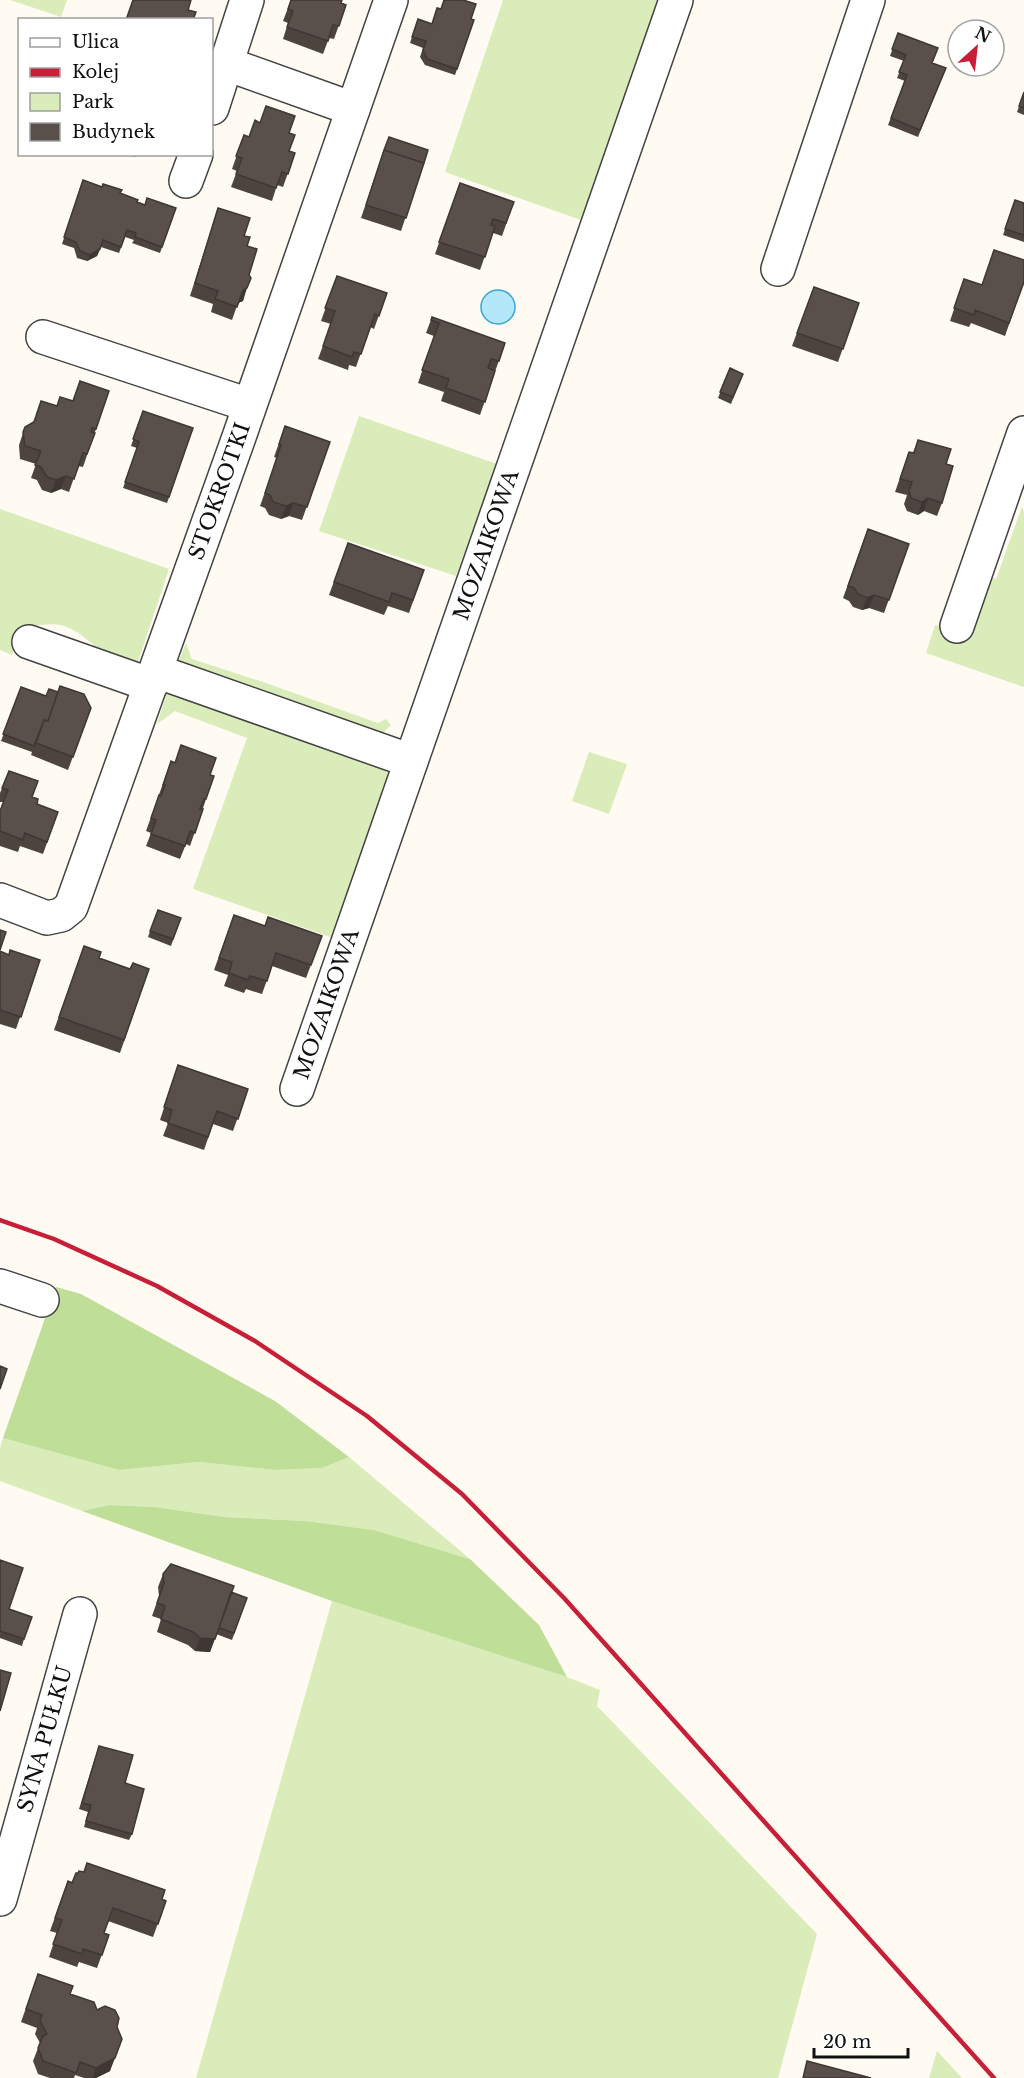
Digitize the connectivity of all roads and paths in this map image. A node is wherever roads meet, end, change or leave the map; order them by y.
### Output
1 (247, 0) edge
2 (391, 0) edge
3 (676, 0) edge
4 (868, 0) edge
5 (226, 64) junction
6 (213, 105) edge
7 (353, 109) junction
8 (778, 269) dead end
9 (43, 337) dead end
10 (249, 405) junction
11 (1024, 433) edge
12 (957, 626) dead end
13 (29, 642) dead end
14 (153, 678) junction
15 (411, 761) junction
16 (0, 900) edge
17 (297, 1089) dead end
18 (0, 1286) edge
19 (42, 1300) dead end
20 (80, 1614) dead end
21 (0, 1899) edge

1 - 5 street
2 - 7 street, STOKROTKI
3 - 15 street, MOZAIKOWA
4 - 8 street
5 - 6 street
5 - 7 street
7 - 10 street, STOKROTKI
9 - 10 street
10 - 14 street, STOKROTKI
11 - 12 street
13 - 14 street
14 - 15 street
14 - 16 street, STOKROTKI
15 - 17 street, MOZAIKOWA
18 - 19 street
20 - 21 street, SYNA PUŁKU

